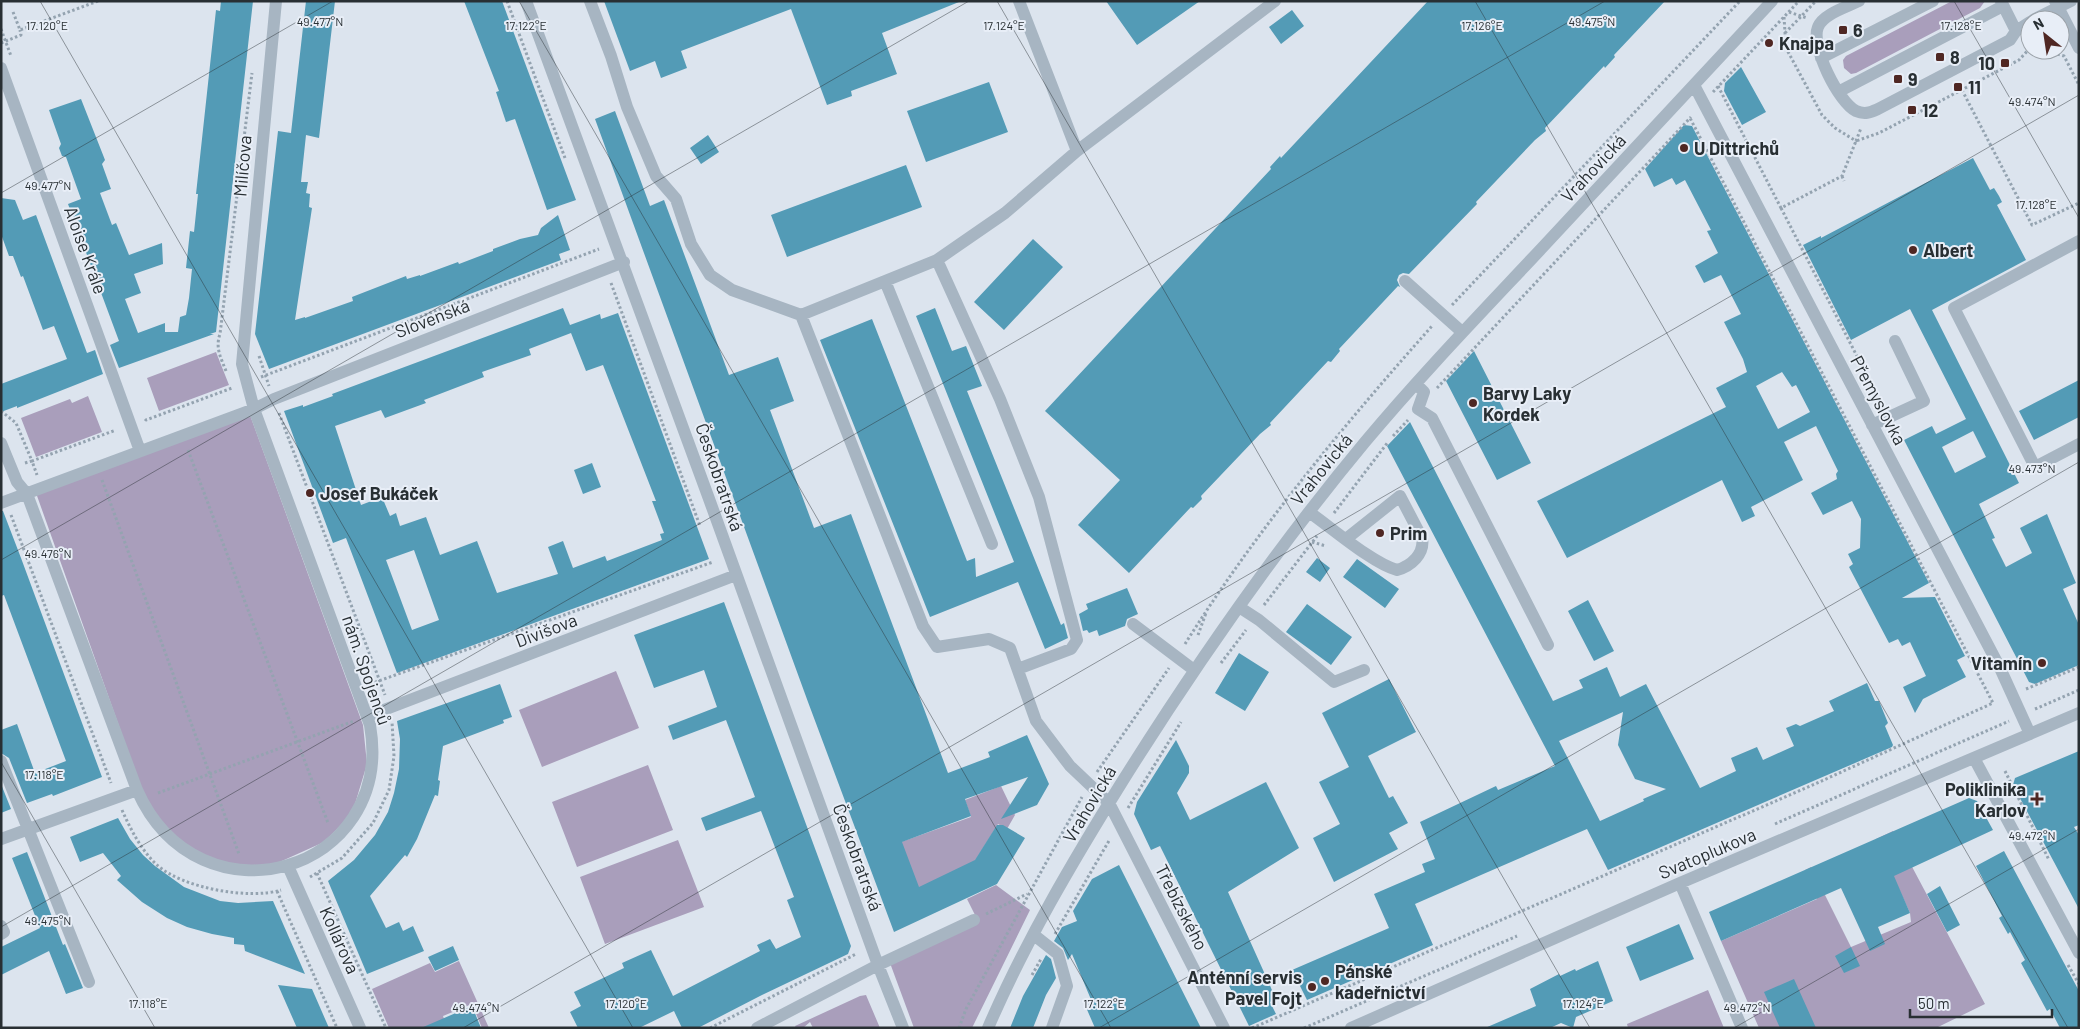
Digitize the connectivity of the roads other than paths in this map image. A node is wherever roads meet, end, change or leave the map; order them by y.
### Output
1 (276, 1) edge
2 (526, 1) edge
3 (590, 1) edge
4 (1018, 1) edge
5 (1276, 1) edge
6 (1859, 1) edge
7 (1933, 1) edge
8 (2071, 1) edge
9 (1765, 4) edge
10 (2002, 4) edge
11 (2057, 4) edge
12 (2020, 28) edge
13 (2016, 31) junction
14 (2079, 48) edge
15 (1821, 58) junction
16 (1, 68) edge
17 (1694, 85) junction
18 (1838, 92) junction
19 (1077, 151) junction
20 (2079, 241) edge
21 (937, 260) junction
22 (624, 262) junction
23 (885, 281) junction
24 (1405, 281) dead end
25 (801, 315) junction
26 (1462, 332) junction
27 (244, 333) joint
28 (1895, 341) dead end
29 (1416, 384) junction
30 (248, 411) junction
31 (1872, 425) junction
32 (1, 443) edge
33 (2079, 444) edge
34 (140, 451) junction
35 (27, 494) junction
36 (3, 502) edge
37 (1309, 512) junction
38 (1346, 539) junction
39 (992, 544) dead end
40 (736, 575) junction
41 (1239, 607) junction
42 (1133, 624) dead end
43 (1548, 645) dead end
44 (1018, 670) junction
45 (1194, 670) junction
46 (1364, 670) dead end
47 (2079, 713) edge
48 (368, 716) junction
49 (2030, 734) junction
50 (1974, 758) junction
51 (1, 761) edge
52 (137, 790) junction
53 (1109, 803) junction
54 (27, 829) junction
55 (1, 840) edge
56 (288, 866) junction
57 (1680, 884) junction
58 (974, 920) road end
59 (1, 926) edge
60 (1, 934) edge
61 (1034, 935) junction
62 (2079, 953) edge
63 (878, 965) junction
64 (89, 982) dead end
65 (782, 1016) junction
66 (360, 1028) edge
67 (757, 1028) edge
68 (787, 1028) edge
69 (903, 1028) edge
70 (988, 1028) edge
71 (1052, 1028) edge
72 (1224, 1028) edge
73 (1351, 1028) edge
74 (1742, 1028) edge

1 - 27 street, Milíčova
2 - 22 street, Českobratrská
3 - 25 street
4 - 19 street
5 - 19 street
6 - 15 street
7 - 15 street
8 - 11 street
9 - 17 street, Vrahovická
10 - 13 street
10 - 18 street
11 - 14 street
12 - 13 street
13 - 18 street
15 - 18 street
16 - 34 street, Aloise Krále
17 - 26 street, Vrahovická
17 - 31 street, Přemyslovka
19 - 21 street
20 - 33 street
21 - 23 street
21 - 44 street
22 - 30 street, Slovenská
22 - 40 street, Českobratrská
23 - 25 street
23 - 39 street
24 - 26 street
25 - 44 street, Třebízského
26 - 29 street, Vrahovická
27 - 30 street, nám. Spojenců
28 - 31 street
29 - 37 street, Vrahovická
29 - 43 street
30 - 34 street
30 - 48 street, nám. Spojenců
31 - 49 street, Přemyslovka
32 - 35 street, nám. Spojenců
34 - 35 street
35 - 36 street
35 - 52 street, nám. Spojenců
37 - 38 street
37 - 41 street, Vrahovická
38 - 38 street
40 - 48 street, Divišova
40 - 63 street, Českobratrská
41 - 45 street, Vrahovická
41 - 46 street
42 - 45 street
44 - 53 street, Třebízského
45 - 53 street, Vrahovická
47 - 49 street, Svatoplukova
48 - 56 street, nám. Spojenců
49 - 50 street, Svatoplukova
50 - 57 street, Svatoplukova
50 - 62 street
51 - 54 street
52 - 54 street
52 - 56 street, nám. Spojenců
53 - 61 street, Vrahovická
53 - 72 street, Třebízského
54 - 55 street
54 - 64 street
56 - 66 street, Kollárova
57 - 73 street, Svatoplukova
57 - 74 street
58 - 63 street
59 - 60 street
61 - 70 street, Vrahovická
61 - 71 street
63 - 65 street
63 - 69 street, Českobratrská
65 - 67 street
65 - 68 street

